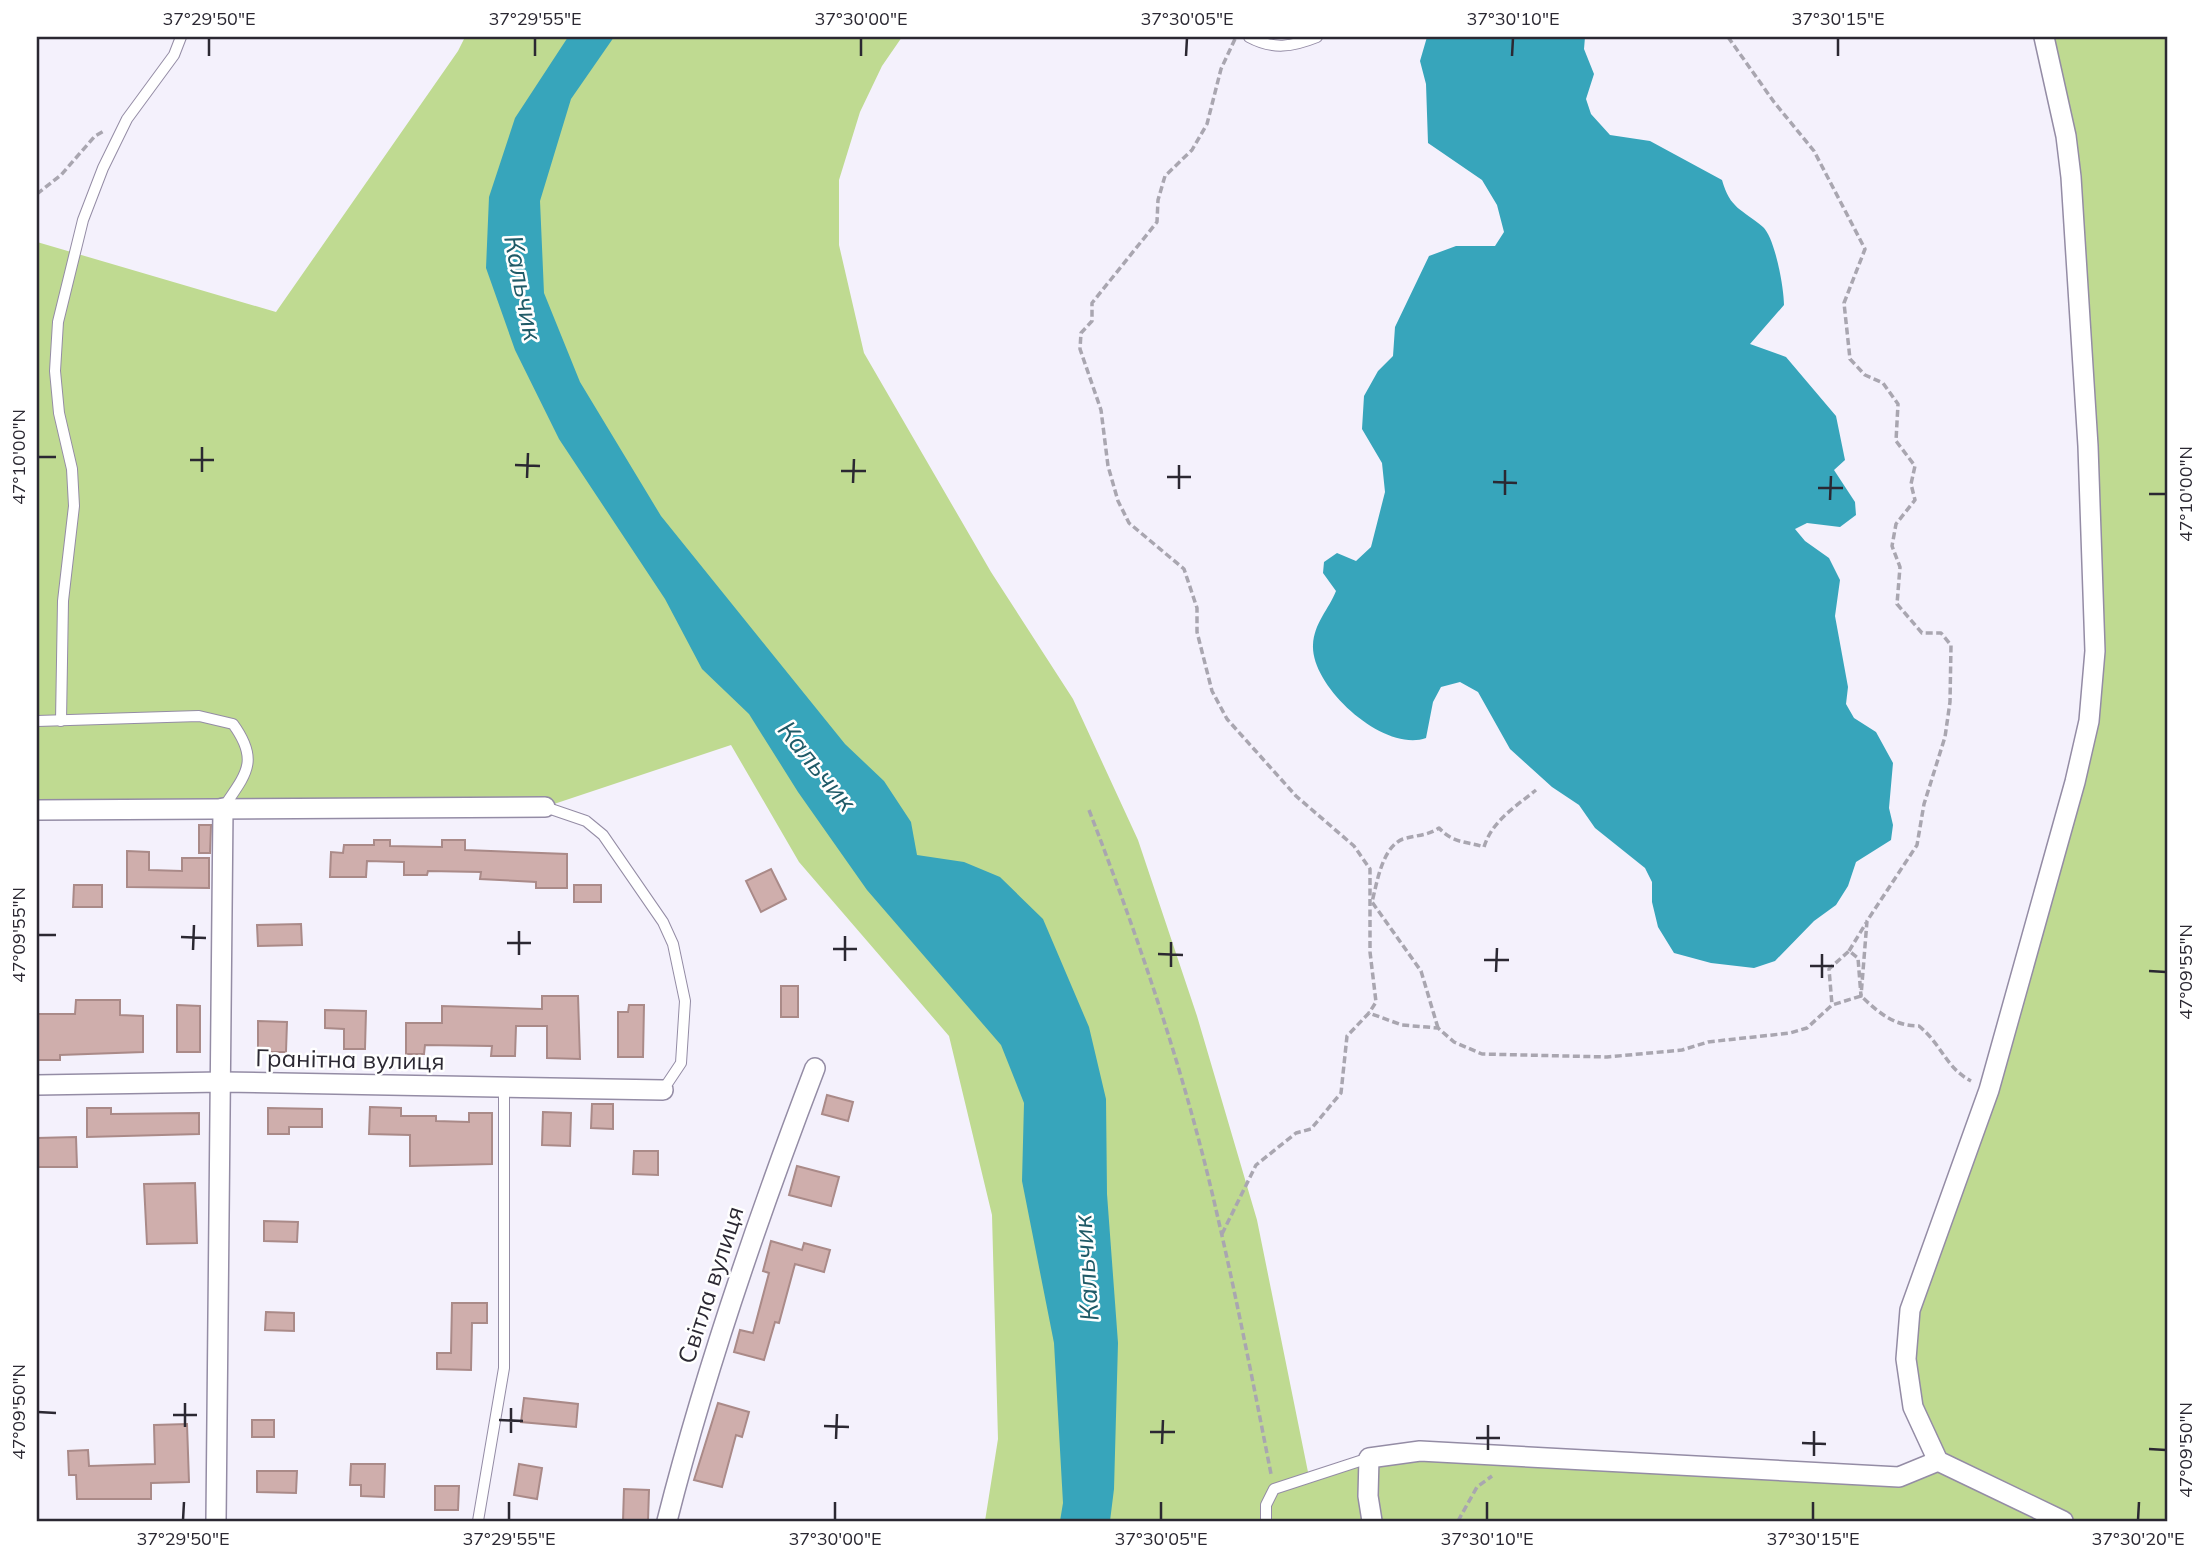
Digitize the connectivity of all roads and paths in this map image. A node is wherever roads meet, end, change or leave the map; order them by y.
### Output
1 (181, 37) edge
2 (1236, 37) edge
3 (1249, 37) edge
4 (1317, 37) edge
5 (1728, 37) edge
6 (2044, 37) edge
7 (127, 119) junction
8 (37, 194) edge
9 (37, 721) edge
10 (61, 721) junction
11 (1536, 790) dead end
12 (545, 807) joint
13 (223, 808) junction
14 (37, 810) edge
15 (1089, 810) dead end
16 (1372, 902) junction
17 (1867, 921) junction
18 (1849, 951) junction
19 (1861, 996) junction
20 (1832, 1005) junction
21 (1369, 1013) junction
22 (1438, 1028) junction
23 (814, 1068) dead end
24 (222, 1082) junction
25 (37, 1085) edge
26 (504, 1087) junction
27 (663, 1090) joint
28 (1989, 1090) junction
29 (1222, 1234) junction
30 (1519, 1456) junction
31 (1369, 1458) junction
32 (1938, 1461) junction
33 (1274, 1489) junction
34 (216, 1521) edge
35 (478, 1521) edge
36 (667, 1521) edge
37 (1266, 1521) edge
38 (1372, 1521) edge
39 (1458, 1521) edge
40 (2063, 1521) edge

1 - 7 lane
2 - 16 path
3 - 4 lane
5 - 17 path
6 - 28 street
7 - 8 path
7 - 10 lane
9 - 10 lane
10 - 13 lane
11 - 16 path
12 - 13 street
12 - 27 lane
13 - 14 street
13 - 24 street
15 - 29 path
16 - 21 path
16 - 22 path
17 - 18 path
17 - 19 path
18 - 19 path
18 - 20 path
19 - 20 path
19 - 28 path
20 - 22 path
21 - 22 path
21 - 29 path
23 - 36 street, Світла вулиця
24 - 25 street, Гранітна вулиця
24 - 26 street, Гранітна вулиця
24 - 34 street
26 - 27 street, Гранітна вулиця
26 - 35 lane
28 - 32 street
29 - 33 path
30 - 31 street
30 - 32 street
30 - 39 path
31 - 33 lane
31 - 38 street
32 - 40 street
33 - 37 lane

